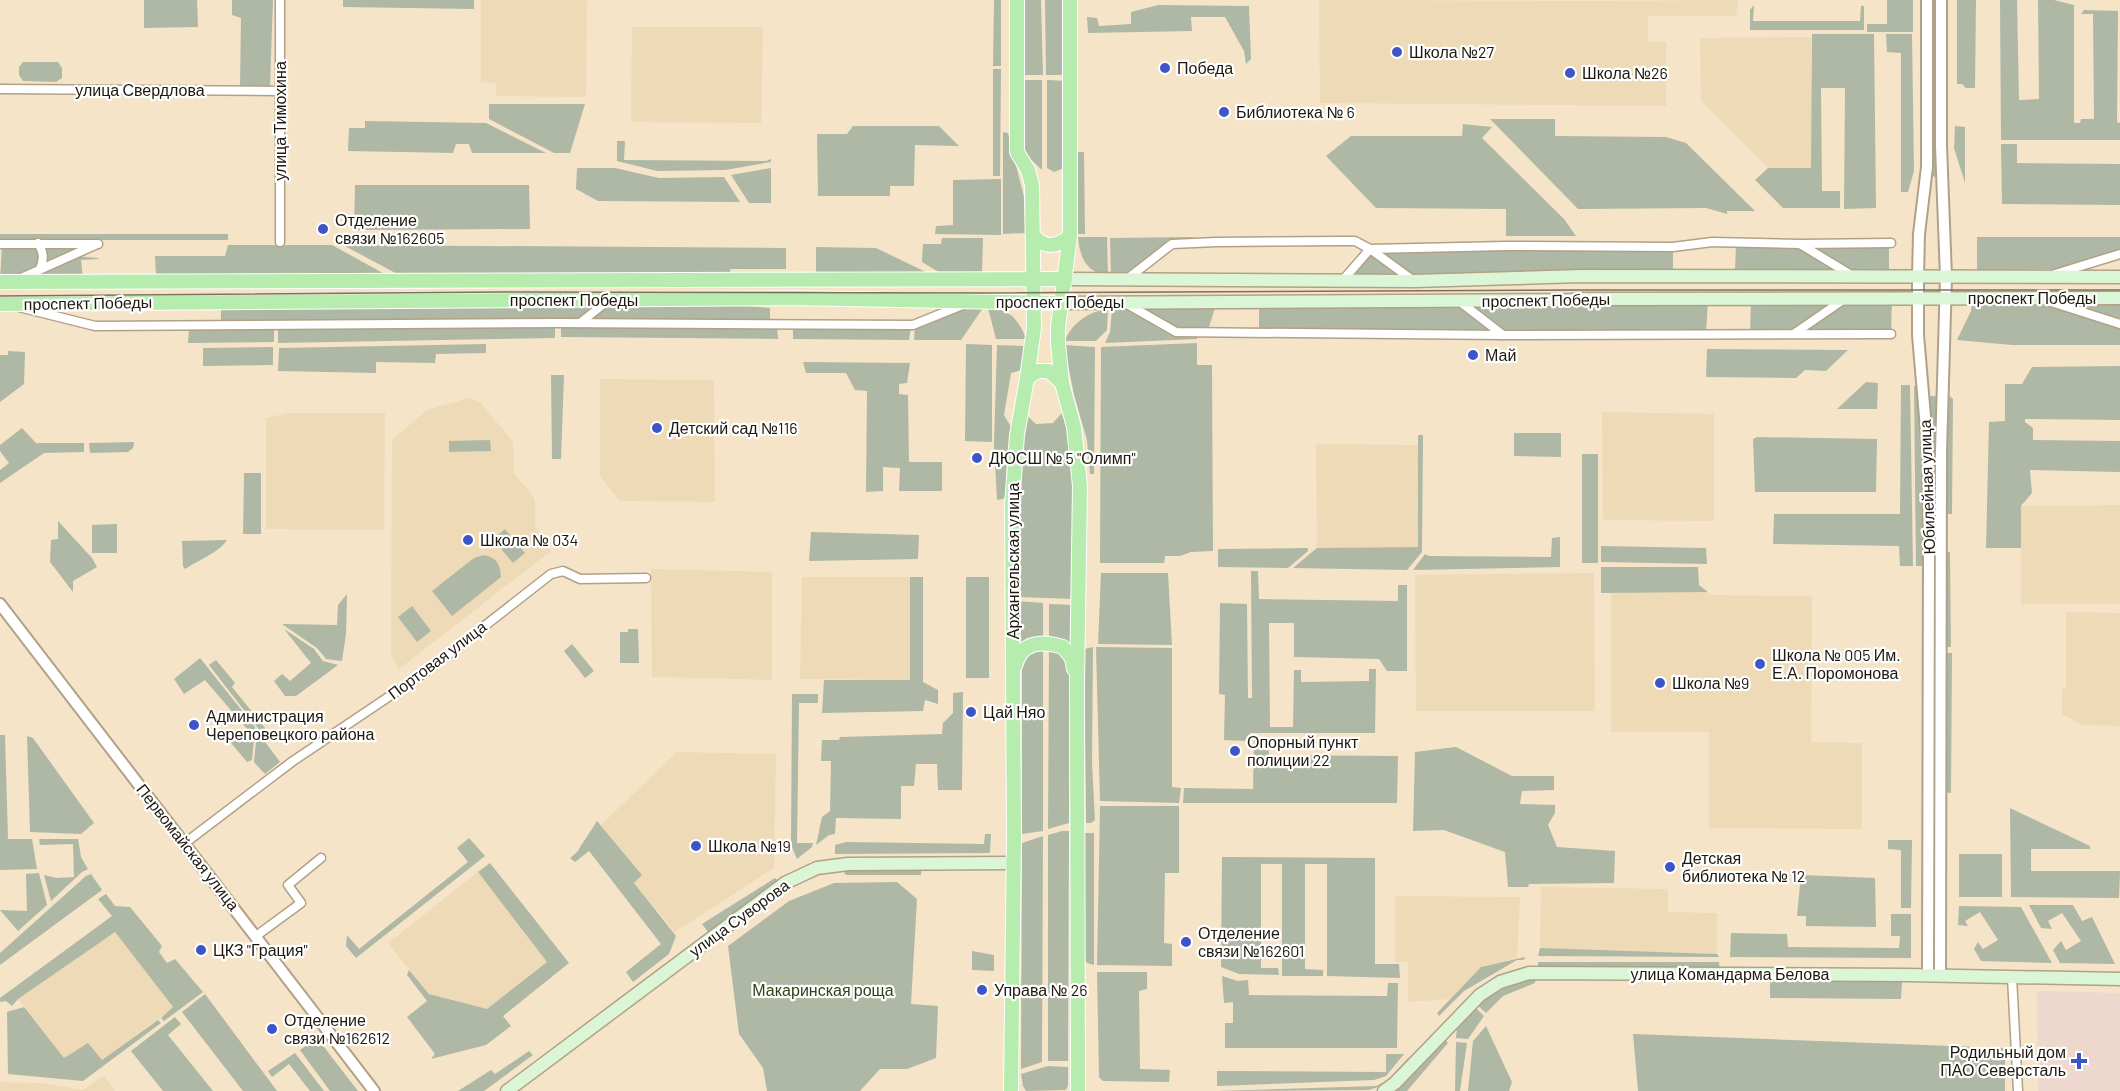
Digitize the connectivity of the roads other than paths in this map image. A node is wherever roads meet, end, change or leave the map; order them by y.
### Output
1 (280, 0) edge
2 (1017, 0) edge
3 (1070, 0) edge
4 (1928, 0) edge
5 (1941, 0) edge
6 (0, 89) edge
7 (280, 91) junction
8 (1924, 182) junction
9 (1943, 183) junction
10 (1034, 236) junction
11 (1070, 236) junction
12 (280, 242) dead end
13 (38, 243) junction
14 (1891, 243) dead end
15 (0, 244) edge
16 (1800, 244) junction
17 (1370, 249) junction
18 (2120, 254) edge
19 (40, 269) junction
20 (1854, 277) junction
21 (1918, 277) junction
22 (1946, 277) junction
23 (2048, 277) junction
24 (2120, 277) edge
25 (1065, 279) junction
26 (1127, 279) junction
27 (1034, 280) junction
28 (1343, 280) junction
29 (1414, 281) junction
30 (6, 282) edge
31 (2036, 297) junction
32 (1946, 298) junction
33 (2120, 298) edge
34 (610, 299) junction
35 (1844, 299) junction
36 (1918, 299) junction
37 (1459, 300) junction
38 (972, 301) junction
39 (1034, 302) junction
40 (1124, 302) junction
41 (5, 303) edge
42 (1061, 303) junction
43 (580, 323) junction
44 (2120, 324) edge
45 (1503, 334) junction
46 (1795, 334) junction
47 (1891, 334) dead end
48 (1028, 378) junction
49 (1062, 383) junction
50 (1923, 392) junction
51 (1942, 392) junction
52 (1935, 549) junction
53 (646, 578) dead end
54 (0, 604) edge
55 (1012, 680) junction
56 (1077, 685) junction
57 (1928, 796) junction
58 (1940, 796) junction
59 (185, 843) junction
60 (321, 858) dead end
61 (1013, 863) junction
62 (256, 936) junction
63 (1934, 975) junction
64 (2012, 977) junction
65 (2120, 979) edge
66 (1014, 1087) edge
67 (374, 1091) edge
68 (507, 1091) edge
69 (1078, 1091) edge
70 (1384, 1091) edge
71 (2019, 1091) edge

1 - 7 street, улица Тимохина
2 - 10 main road, Архангельская улица
3 - 11 main road
4 - 8 street, Юбилейная улица
5 - 9 street, Юбилейная улица
6 - 7 street, улица Свердлова
7 - 12 street, улица Тимохина
8 - 9 street
8 - 21 street, Юбилейная улица
9 - 22 street, Юбилейная улица
10 - 11 main road
10 - 27 main road, Архангельская улица
11 - 25 main road
13 - 15 street
13 - 19 street
13 - 19 street
14 - 16 street
16 - 17 street
16 - 20 street
17 - 26 street
17 - 28 street
17 - 29 street
18 - 23 street
19 - 30 street
20 - 21 main road, проспект Победы
20 - 29 main road, проспект Победы
21 - 22 main road, проспект Победы
21 - 36 street, Юбилейная улица
22 - 23 main road, проспект Победы
22 - 32 street, Юбилейная улица
23 - 24 main road, проспект Победы
25 - 26 main road, проспект Победы
25 - 27 main road, проспект Победы
25 - 42 main road
26 - 28 main road, проспект Победы
27 - 30 main road, проспект Победы
27 - 39 main road, Архангельская улица
28 - 29 main road, проспект Победы
31 - 32 main road, проспект Победы
31 - 33 main road, проспект Победы
31 - 44 street
32 - 36 main road, проспект Победы
32 - 51 street, Юбилейная улица
34 - 38 main road, проспект Победы
34 - 41 main road, проспект Победы
34 - 43 street
35 - 36 main road, проспект Победы
35 - 37 main road, проспект Победы
35 - 46 street
36 - 50 street, Юбилейная улица
37 - 40 main road, проспект Победы
37 - 45 street
38 - 39 main road, проспект Победы
38 - 43 street
39 - 42 main road, проспект Победы
39 - 48 main road, Архангельская улица
40 - 42 main road, проспект Победы
40 - 45 street
41 - 43 street
42 - 49 main road
45 - 46 street
46 - 47 street
48 - 49 main road
48 - 55 main road, Архангельская улица
49 - 56 main road
50 - 51 street
50 - 52 street, Юбилейная улица
51 - 52 street, Юбилейная улица
52 - 57 street, Юбилейная улица
52 - 58 street, Юбилейная улица
53 - 59 street, Портовая улица
54 - 59 street, Первомайская улица
55 - 56 main road
55 - 61 main road, Архангельская улица
56 - 69 main road
57 - 58 street
57 - 63 street, Юбилейная улица
58 - 63 street, Юбилейная улица
59 - 62 street, Первомайская улица
60 - 62 street
61 - 66 main road, Архангельская улица
61 - 68 main road, улица Суворова
62 - 67 street, Первомайская улица
63 - 64 main road, улица Командарма Белова
63 - 70 main road, улица Командарма Белова
64 - 65 main road, улица Командарма Белова
64 - 71 street

